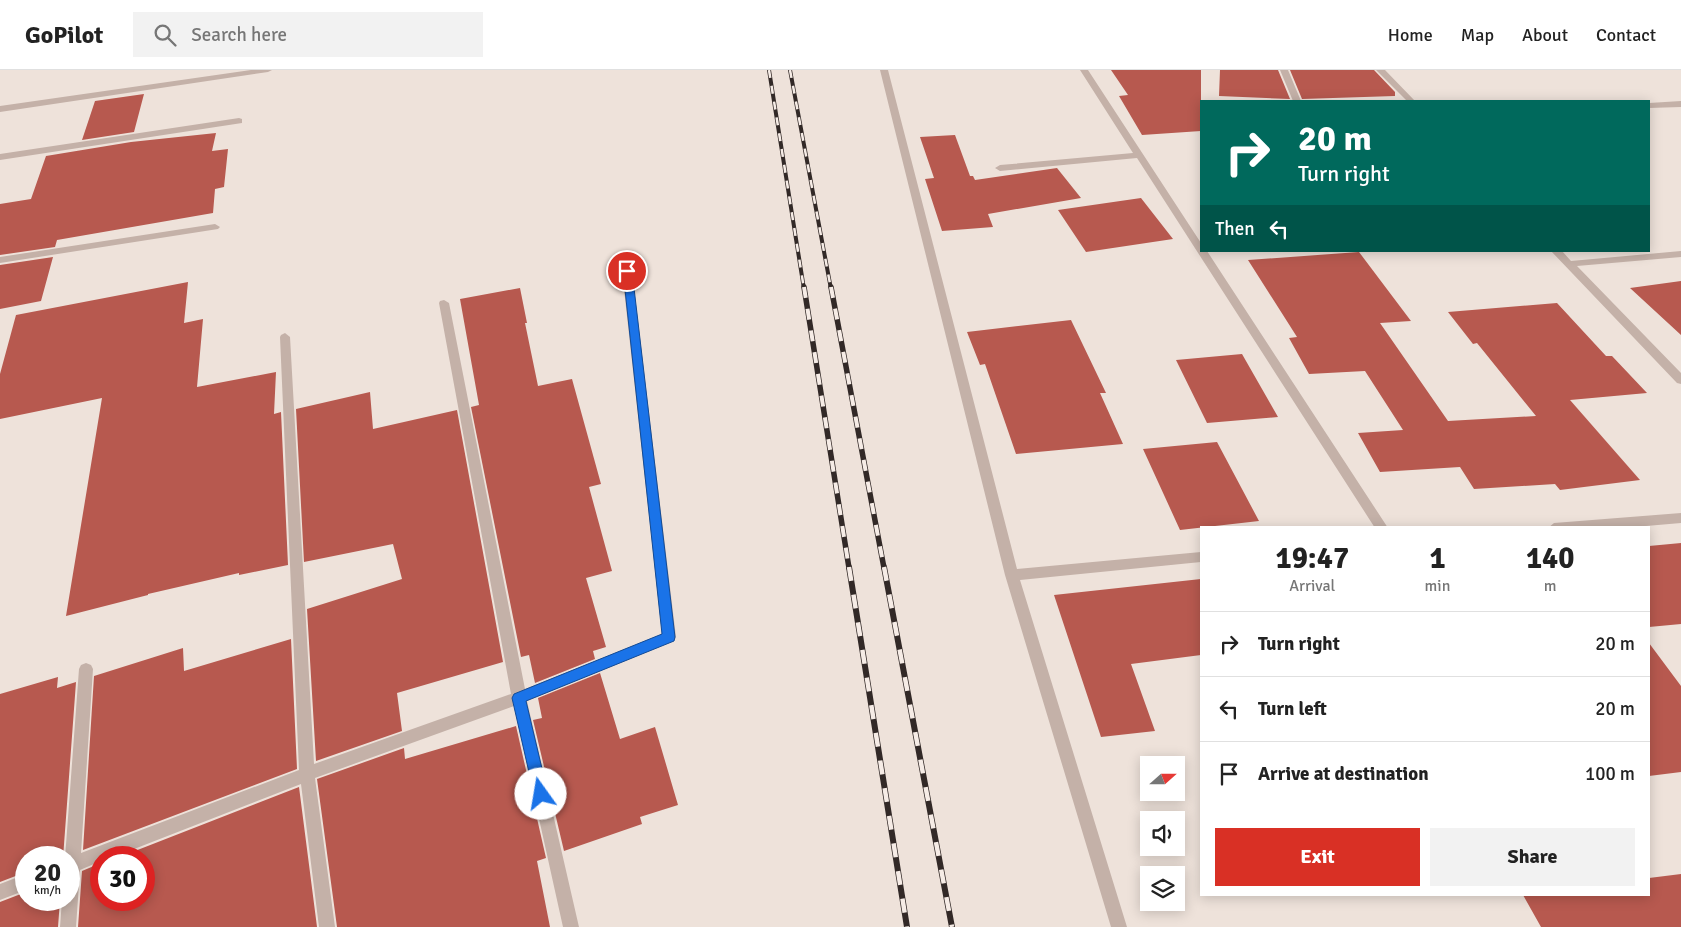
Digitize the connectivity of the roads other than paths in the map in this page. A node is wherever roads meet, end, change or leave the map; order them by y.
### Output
1 (268, 70) edge
2 (884, 70) edge
3 (1084, 70) edge
4 (1284, 70) edge
5 (1380, 70) edge
6 (1297, 100) edge
7 (1410, 100) edge
8 (1681, 104) edge
9 (1650, 106) edge
10 (0, 109) edge
11 (238, 122) dead end
12 (1139, 155) junction
13 (0, 157) edge
14 (1000, 168) dead end
15 (215, 226) dead end
16 (1200, 248) edge
17 (1203, 252) edge
18 (1557, 252) edge
19 (1681, 254) edge
20 (0, 260) edge
21 (1568, 264) junction
22 (627, 271) dead end
23 (444, 303) dead end
24 (284, 337) dead end
25 (1681, 380) edge
26 (1681, 518) edge
27 (1381, 526) edge
28 (1579, 526) edge
29 (1200, 557) edge
30 (1012, 574) junction
31 (86, 669) dead end
32 (519, 698) junction
33 (306, 774) junction
34 (72, 846) edge
35 (80, 861) edge
36 (15, 886) edge
37 (0, 892) edge
38 (69, 911) edge
39 (68, 927) edge
40 (327, 927) edge
41 (571, 927) edge
42 (1119, 927) edge

1 - 10 street
2 - 30 street
3 - 12 street
4 - 6 street
5 - 7 street
8 - 9 street
11 - 13 street
12 - 14 street
12 - 16 street
15 - 20 street
17 - 27 street
18 - 21 street
19 - 21 street
21 - 25 street
22 - 32 street
23 - 32 street
24 - 33 street
26 - 28 street
29 - 30 street
30 - 42 street
31 - 34 street
32 - 33 street
32 - 41 street
33 - 35 street
33 - 40 street
36 - 37 street
38 - 39 street

